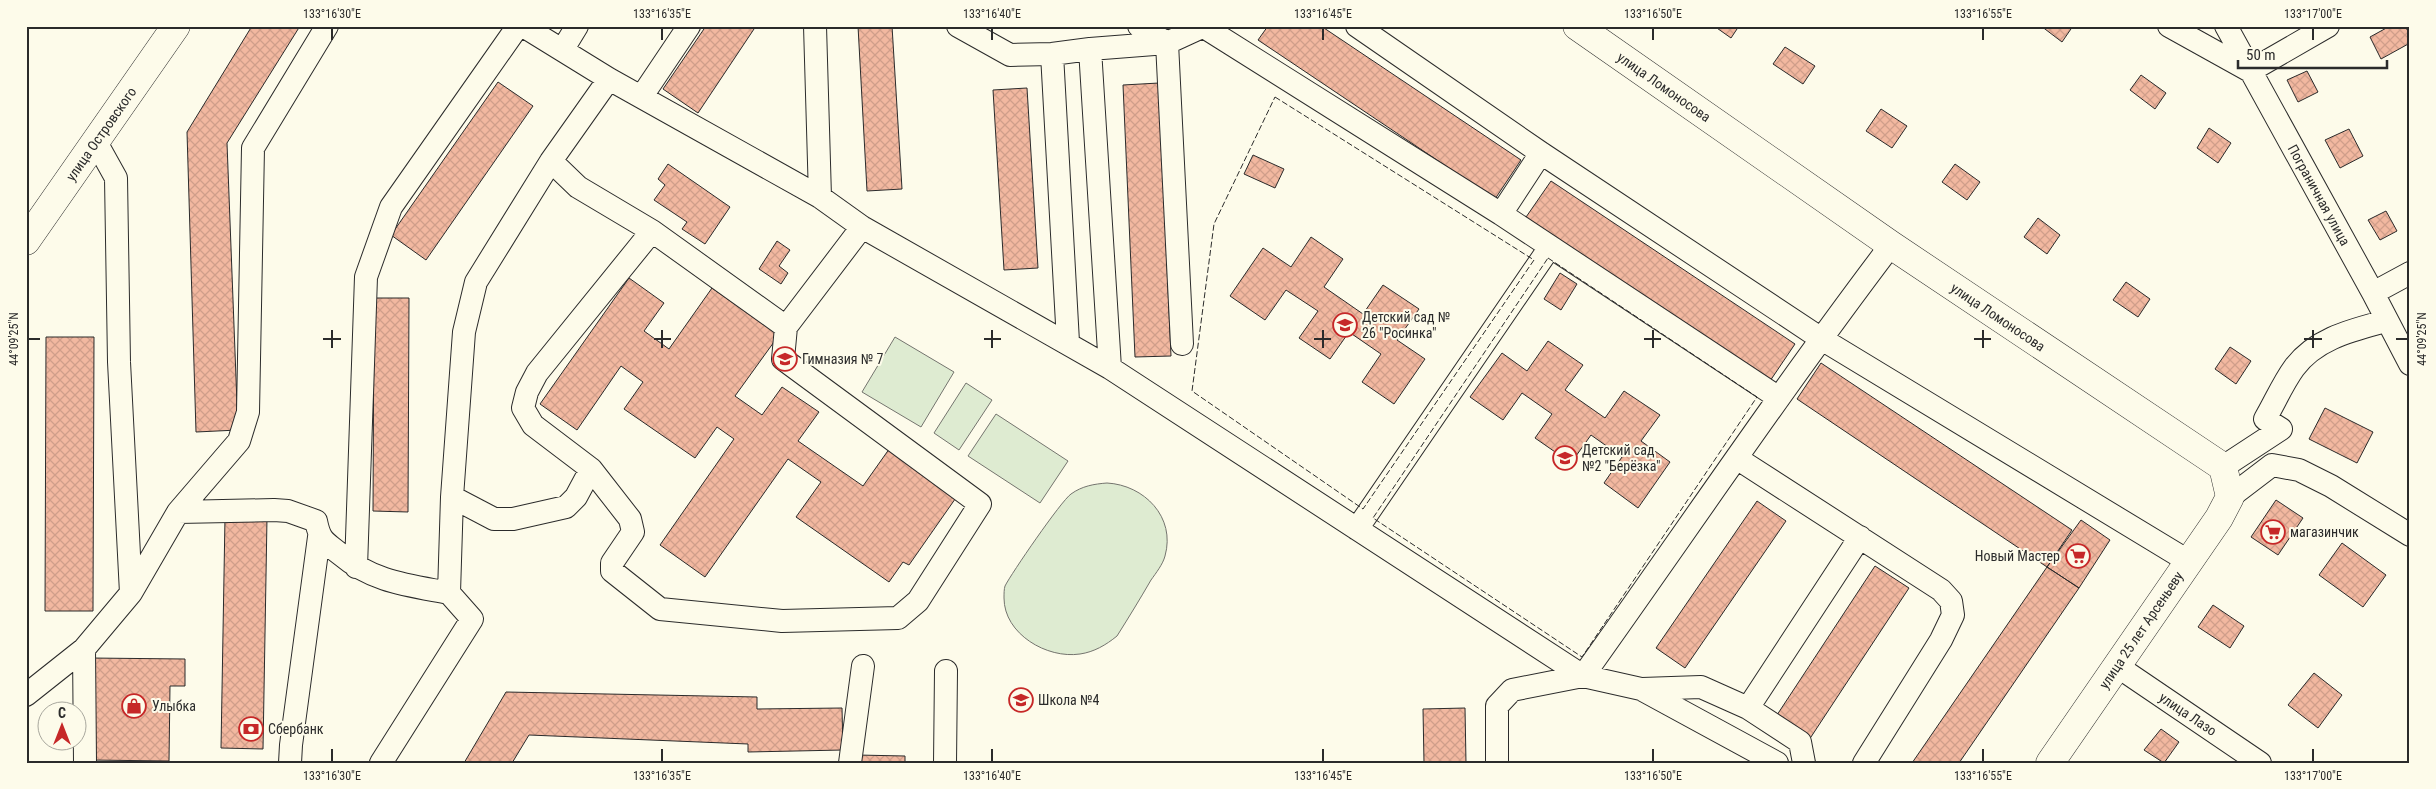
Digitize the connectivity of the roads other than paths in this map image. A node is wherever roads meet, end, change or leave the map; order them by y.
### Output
1 (176, 26) edge
2 (327, 26) edge
3 (518, 26) edge
4 (523, 26) edge
5 (578, 26) edge
6 (689, 26) edge
7 (815, 26) edge
8 (958, 26) edge
9 (1139, 26) edge
10 (1204, 26) edge
11 (1357, 26) edge
12 (1577, 26) edge
13 (2169, 26) edge
14 (2226, 26) edge
15 (2328, 26) edge
16 (1167, 43) junction
17 (563, 49) junction
18 (1090, 49) junction
19 (1052, 54) junction
20 (2250, 71) junction
21 (609, 79) junction
22 (642, 96) junction
23 (96, 142) junction
24 (1541, 154) junction
25 (551, 161) junction
26 (820, 197) junction
27 (1501, 214) junction
28 (862, 227) junction
29 (652, 231) junction
30 (26, 241) edge
31 (1891, 245) junction
32 (1550, 247) junction
33 (2394, 282) edge
34 (2386, 320) junction
35 (786, 328) junction
36 (1820, 338) junction
37 (1068, 342) junction
38 (1182, 344) dead end
39 (2410, 364) edge
40 (1110, 368) junction
41 (1779, 398) junction
42 (1738, 459) junction
43 (2223, 467) junction
44 (591, 469) junction
45 (452, 497) junction
46 (2230, 497) junction
47 (178, 512) junction
48 (1357, 528) junction
49 (2410, 535) edge
50 (319, 537) junction
51 (1860, 537) junction
52 (2188, 561) junction
53 (356, 568) junction
54 (449, 592) junction
55 (131, 593) junction
56 (84, 649) junction
57 (863, 666) dead end
58 (2117, 666) junction
59 (946, 671) dead end
60 (1583, 676) junction
61 (1641, 689) junction
62 (26, 695) edge
63 (1748, 708) junction
64 (85, 763) edge
65 (290, 763) edge
66 (381, 763) edge
67 (850, 763) edge
68 (946, 763) edge
69 (1497, 763) edge
70 (1777, 763) edge
71 (1804, 763) edge
72 (1864, 763) edge
73 (2050, 763) edge
74 (2260, 763) edge

1 - 23 main road, улица Островского
2 - 47 street
3 - 53 street
4 - 17 street
5 - 17 street
6 - 22 street
7 - 26 street
8 - 19 street
9 - 16 street
10 - 16 street
10 - 27 street
11 - 24 street
12 - 31 main road, улица Ломоносова
13 - 20 street
14 - 20 street, Пограничная улица
15 - 20 street
16 - 18 street
16 - 38 street
17 - 21 street
18 - 19 street
18 - 40 street
19 - 37 street
20 - 33 street, Пограничная улица
21 - 22 street
21 - 25 street
22 - 26 street
23 - 30 main road, улица Островского
23 - 55 street
24 - 27 street
24 - 36 street
25 - 29 street
25 - 45 street
26 - 28 street
27 - 32 street
28 - 35 street
28 - 37 street
29 - 35 street
29 - 44 street
31 - 36 street
31 - 43 main road, улица Ломоносова
32 - 41 street
32 - 48 street
33 - 34 street, Пограничная улица
34 - 39 street, Пограничная улица
34 - 43 street
35 - 44 street
36 - 41 street
36 - 52 street
37 - 40 street
40 - 48 street
41 - 42 street
42 - 51 street
42 - 60 street
43 - 46 main road
44 - 45 street
45 - 54 street
46 - 49 street
46 - 52 main road, улица 25 лет Арсеньеву
47 - 50 street
47 - 55 street
48 - 60 street
50 - 53 street
50 - 65 street
51 - 63 street
51 - 72 street
52 - 58 main road, улица 25 лет Арсеньеву
53 - 54 street
54 - 66 street
55 - 56 street
56 - 62 street
56 - 64 street
57 - 67 street
58 - 73 main road, улица 25 лет Арсеньеву
58 - 74 street, улица Лазо
59 - 68 street
60 - 61 street
60 - 69 street
61 - 63 street
61 - 70 street
63 - 71 street

